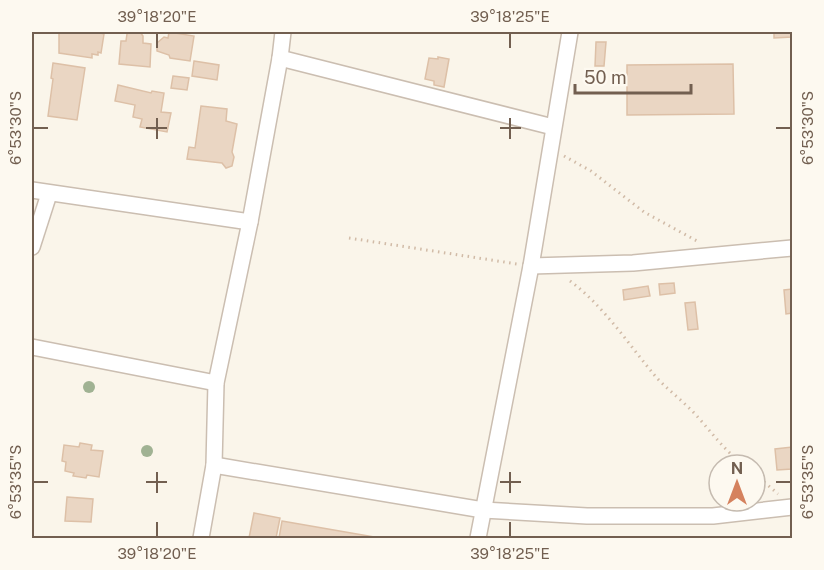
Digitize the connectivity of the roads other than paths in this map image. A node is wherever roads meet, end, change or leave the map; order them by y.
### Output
1 (283, 32) edge
2 (570, 32) edge
3 (280, 58) junction
4 (553, 127) junction
5 (32, 190) edge
6 (49, 194) junction
7 (250, 222) junction
8 (32, 247) edge
9 (792, 248) edge
10 (531, 266) junction
11 (32, 347) edge
12 (216, 383) junction
13 (214, 465) junction
14 (792, 507) edge
15 (483, 510) junction
16 (201, 538) edge
17 (478, 538) edge

1 - 3 street
2 - 4 street
3 - 4 street
3 - 7 street
4 - 10 street
5 - 6 street
6 - 7 street
6 - 8 street
7 - 12 street
9 - 10 street
10 - 15 street
11 - 12 street
12 - 13 street
13 - 15 street
13 - 16 street
14 - 15 street
15 - 17 street

